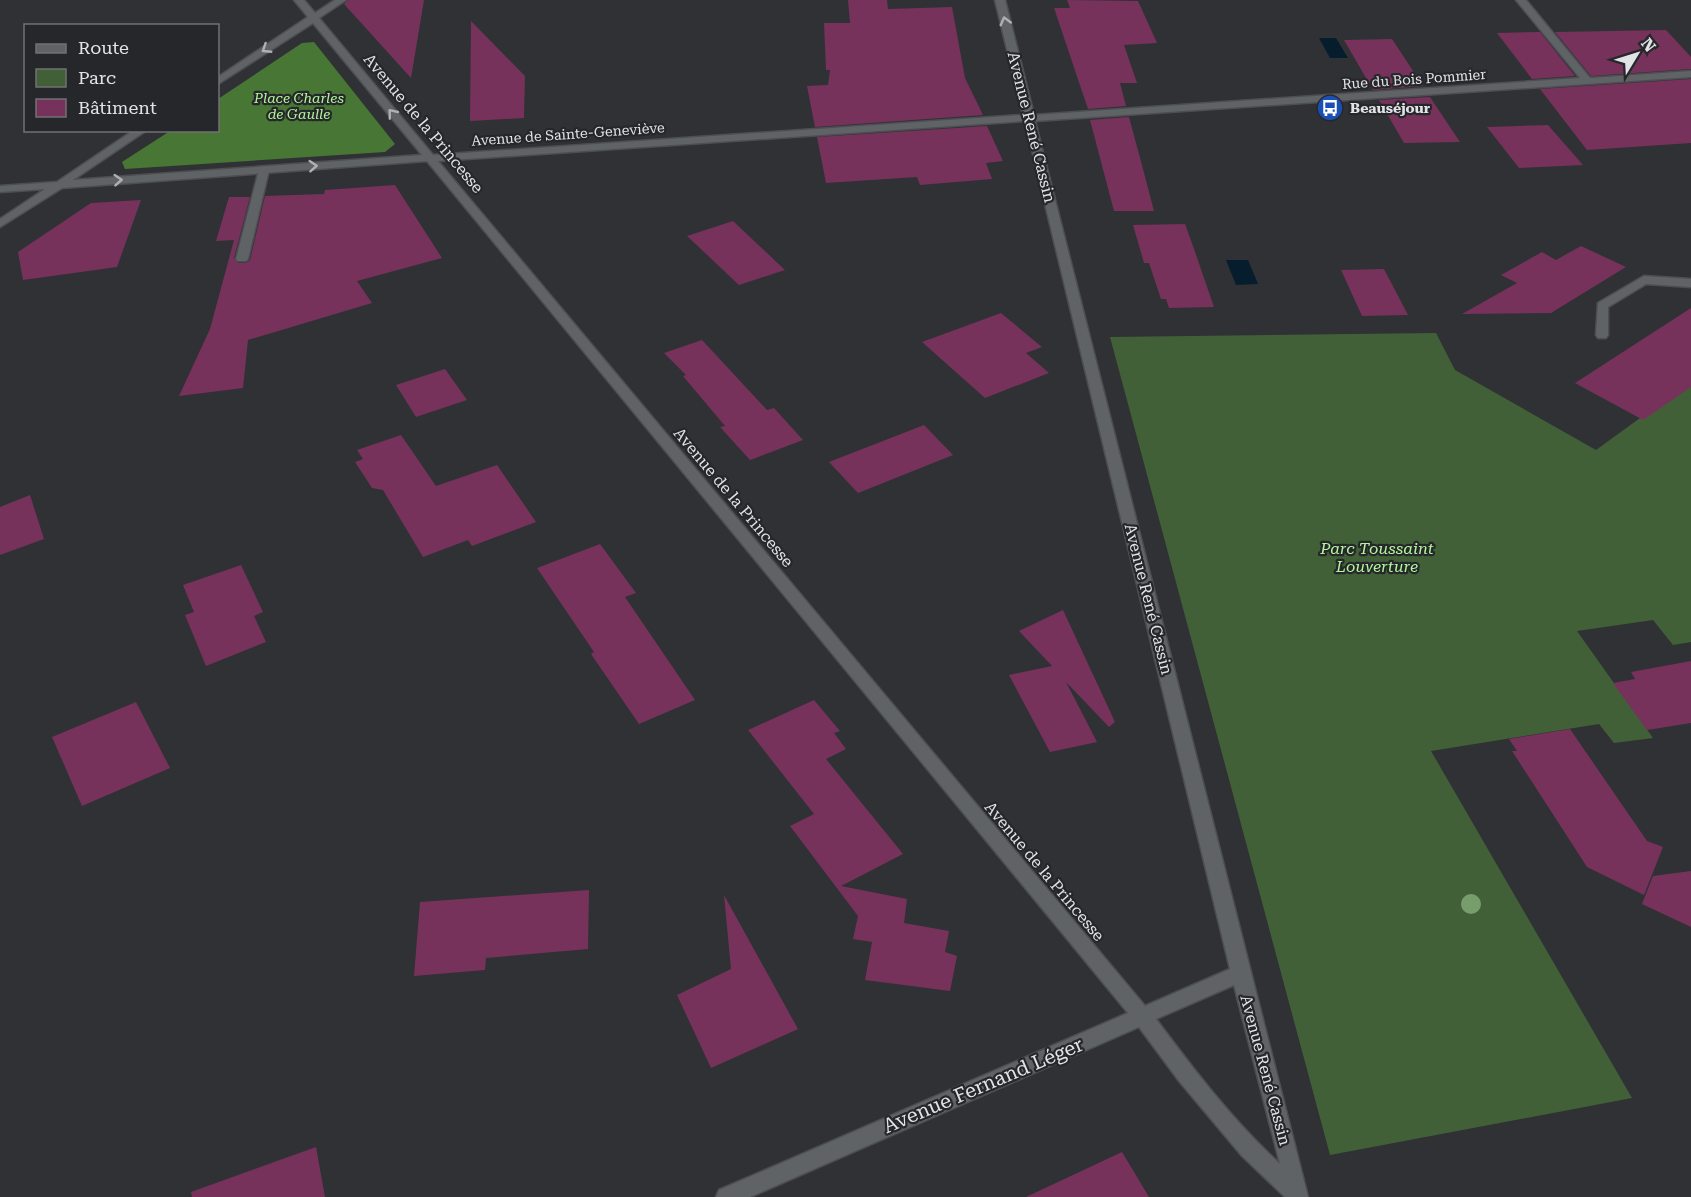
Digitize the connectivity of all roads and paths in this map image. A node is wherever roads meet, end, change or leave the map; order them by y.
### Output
1 (299, 0) edge
2 (341, 0) edge
3 (1000, 0) edge
4 (1521, 0) edge
5 (314, 18) junction
6 (1691, 75) edge
7 (219, 80) edge
8 (1587, 81) junction
9 (1031, 118) junction
10 (139, 132) edge
11 (429, 158) junction
12 (264, 170) junction
13 (60, 185) junction
14 (0, 189) edge
15 (0, 224) edge
16 (242, 259) dead end
17 (1691, 283) edge
18 (1602, 335) dead end
19 (1241, 973) junction
20 (1142, 1016) junction
21 (1299, 1196) edge
22 (726, 1197) edge

1 - 5 street, Avenue de la Princesse
2 - 5 street
9 -> 3 street, Avenue René Cassin
4 - 8 street
5 -> 7 street
11 -> 5 street, Avenue de la Princesse
6 - 8 street, Rue du Bois Pommier
8 - 9 street, Rue du Bois Pommier
9 - 11 street, Avenue de Sainte-Geneviève
9 - 19 street, Avenue René Cassin
10 - 13 street
12 -> 11 street, Avenue de Sainte-Geneviève
11 - 20 street, Avenue de la Princesse
13 -> 12 street, Avenue de Sainte-Geneviève
12 - 16 street
13 - 14 street, Avenue de Sainte-Geneviève
13 - 15 street
17 - 18 street
19 - 20 street, Avenue Fernand Léger
19 - 21 street, Avenue René Cassin
20 - 21 street, Avenue de la Princesse
20 - 22 street, Avenue Fernand Léger

